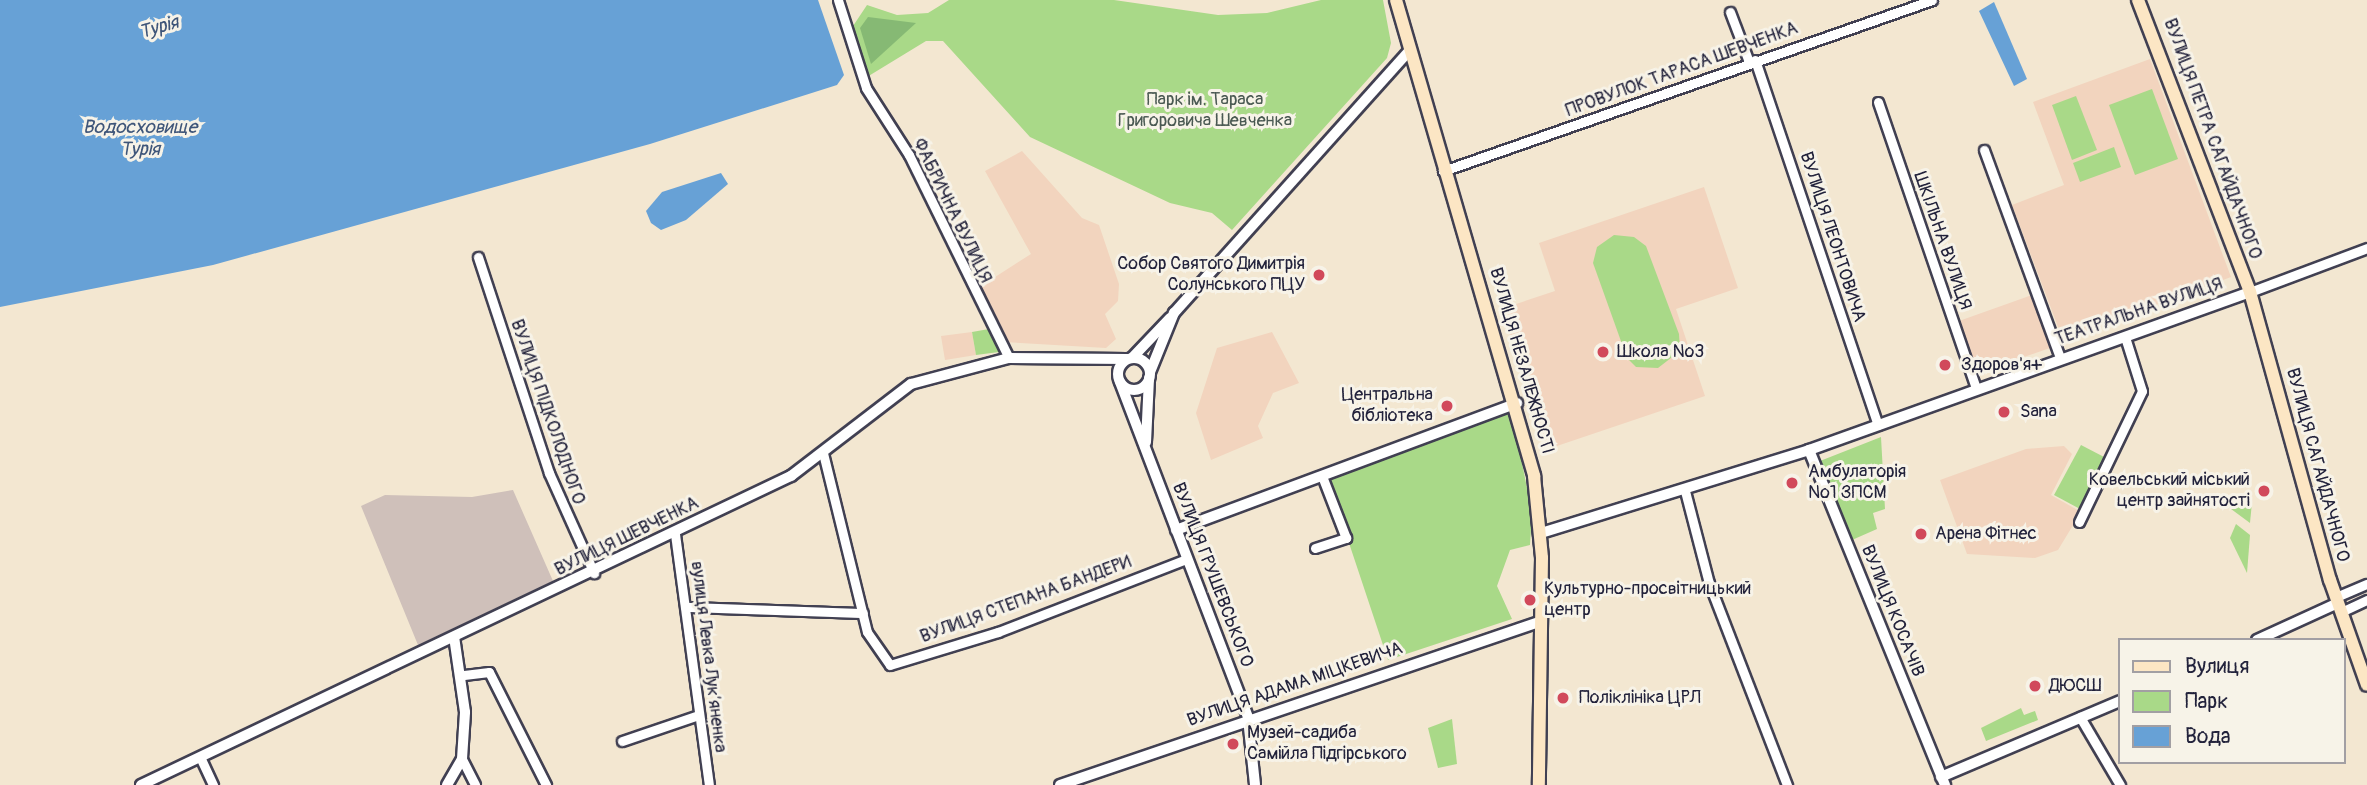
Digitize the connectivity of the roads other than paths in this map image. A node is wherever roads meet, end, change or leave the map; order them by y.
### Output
1 (838, 0) edge
2 (1396, 0) edge
3 (1932, 0) edge
4 (2138, 0) edge
5 (1730, 12) dead end
6 (1408, 51) junction
7 (1752, 61) junction
8 (1878, 102) dead end
9 (1984, 150) dead end
10 (1443, 171) junction
11 (2367, 248) edge
12 (478, 257) dead end
13 (2250, 292) junction
14 (2230, 299) junction
15 (1174, 313) junction
16 (2256, 313) junction
17 (2125, 337) junction
18 (1009, 358) junction
19 (1130, 358) junction
20 (2060, 358) junction
21 (1097, 360) junction
22 (1150, 375) junction
23 (1119, 379) junction
24 (1976, 390) junction
25 (1517, 403) junction
26 (1878, 425) junction
27 (1146, 448) junction
28 (1808, 450) junction
29 (823, 453) junction
30 (1322, 476) junction
31 (1685, 491) junction
32 (2079, 522) dead end
33 (1176, 530) junction
34 (1541, 533) junction
35 (675, 534) junction
36 (1315, 548) dead end
37 (1186, 559) junction
38 (594, 573) junction
39 (2367, 584) edge
40 (2367, 600) edge
41 (2338, 604) junction
42 (687, 607) junction
43 (863, 613) junction
44 (1542, 621) junction
45 (454, 638) junction
46 (2262, 638) edge
47 (464, 675) junction
48 (2367, 685) edge
49 (2118, 702) edge
50 (699, 715) junction
51 (2080, 717) junction
52 (1248, 718) junction
53 (622, 741) dead end
54 (201, 759) junction
55 (462, 759) junction
56 (1943, 781) edge
57 (141, 785) edge
58 (213, 785) edge
59 (447, 785) edge
60 (475, 785) edge
61 (546, 785) edge
62 (709, 785) edge
63 (1060, 785) edge
64 (1255, 785) edge
65 (1539, 785) edge
66 (1787, 785) edge
67 (2120, 785) edge

1 - 18 street, ФАБРИЧНА ВУЛИЦЯ
2 - 6 main road, ВУЛИЦЯ НЕЗАЛЕЖНОСТІ
3 - 7 street, ПРОВУЛОК ТАРАСА ШЕВЧЕНКА
4 - 13 main road, ВУЛИЦЯ ПЕТРА САГАЙДАЧНОГО
5 - 7 street, ВУЛИЦЯ ЛЕОНТОВИЧА
6 - 10 main road, ВУЛИЦЯ НЕЗАЛЕЖНОСТІ
6 - 15 street
7 - 10 street, ПРОВУЛОК ТАРАСА ШЕВЧЕНКА
7 - 26 street, ВУЛИЦЯ ЛЕОНТОВИЧА
8 - 24 street, ШКІЛЬНА ВУЛИЦЯ
9 - 20 street
10 - 25 main road, ВУЛИЦЯ НЕЗАЛЕЖНОСТІ
11 - 13 street, ТЕАТРАЛЬНА ВУЛИЦЯ
12 - 38 street, ВУЛИЦЯ ПІДКОЛОДНОГО
13 - 14 street, ТЕАТРАЛЬНА ВУЛИЦЯ
13 - 16 main road, ВУЛИЦЯ САГАЙДАЧНОГО
14 - 16 street
14 - 17 street, ТЕАТРАЛЬНА ВУЛИЦЯ
15 - 19 street
15 - 22 street, ВУЛИЦЯ ГРУШЕВСЬКОГО
16 - 41 main road, ВУЛИЦЯ САГАЙДАЧНОГО
17 - 20 street, ТЕАТРАЛЬНА ВУЛИЦЯ
17 - 32 street
18 - 21 street, ВУЛИЦЯ ШЕВЧЕНКА
18 - 29 street, ВУЛИЦЯ ШЕВЧЕНКА
19 - 21 street, ВУЛИЦЯ ШЕВЧЕНКА
19 - 22 street
19 - 23 street
20 - 24 street, ТЕАТРАЛЬНА ВУЛИЦЯ
21 - 23 street
22 - 23 street
22 - 27 street, ВУЛИЦЯ ГРУШЕВСЬКОГО
23 - 27 street
24 - 26 street, ТЕАТРАЛЬНА ВУЛИЦЯ
25 - 30 street
25 - 34 main road, ВУЛИЦЯ НЕЗАЛЕЖНОСТІ
26 - 28 street, ТЕАТРАЛЬНА ВУЛИЦЯ
27 - 33 street, ВУЛИЦЯ ГРУШЕВСЬКОГО
28 - 31 street, ТЕАТРАЛЬНА ВУЛИЦЯ
28 - 56 street, ВУЛИЦЯ КОСАЧІВ
29 - 35 street, ВУЛИЦЯ ШЕВЧЕНКА
29 - 43 street, ВУЛИЦЯ СТЕПАНА БАНДЕРИ
30 - 33 street
30 - 36 street
31 - 34 street, ТЕАТРАЛЬНА ВУЛИЦЯ
31 - 66 street
33 - 37 street, ВУЛИЦЯ ГРУШЕВСЬКОГО
34 - 44 main road, ВУЛИЦЯ НЕЗАЛЕЖНОСТІ
35 - 38 street, ВУЛИЦЯ ШЕВЧЕНКА
35 - 42 street, вулиця Левка Лукʼяненка
37 - 43 street, ВУЛИЦЯ СТЕПАНА БАНДЕРИ
37 - 52 street, ВУЛИЦЯ ГРУШЕВСЬКОГО
38 - 45 street, ВУЛИЦЯ ШЕВЧЕНКА
39 - 41 street
40 - 41 street
41 - 46 street
41 - 48 main road, ВУЛИЦЯ САГАЙДАЧНОГО
42 - 43 street
42 - 50 street, вулиця Левка Лукʼяненка
44 - 52 street, ВУЛИЦЯ АДАМА МІЦКЕВИЧА
44 - 65 main road, ВУЛИЦЯ НЕЗАЛЕЖНОСТІ
45 - 47 street
45 - 54 street, ВУЛИЦЯ ШЕВЧЕНКА
47 - 55 street
47 - 61 street
49 - 51 street
50 - 53 street
50 - 62 street, вулиця Левка Лукʼяненка
51 - 56 street
51 - 67 street
52 - 63 street, ВУЛИЦЯ АДАМА МІЦКЕВИЧА
52 - 64 street, ВУЛИЦЯ ГРУШЕВСЬКОГО
54 - 57 street, ВУЛИЦЯ ШЕВЧЕНКА
54 - 58 street
55 - 59 street
55 - 60 street

